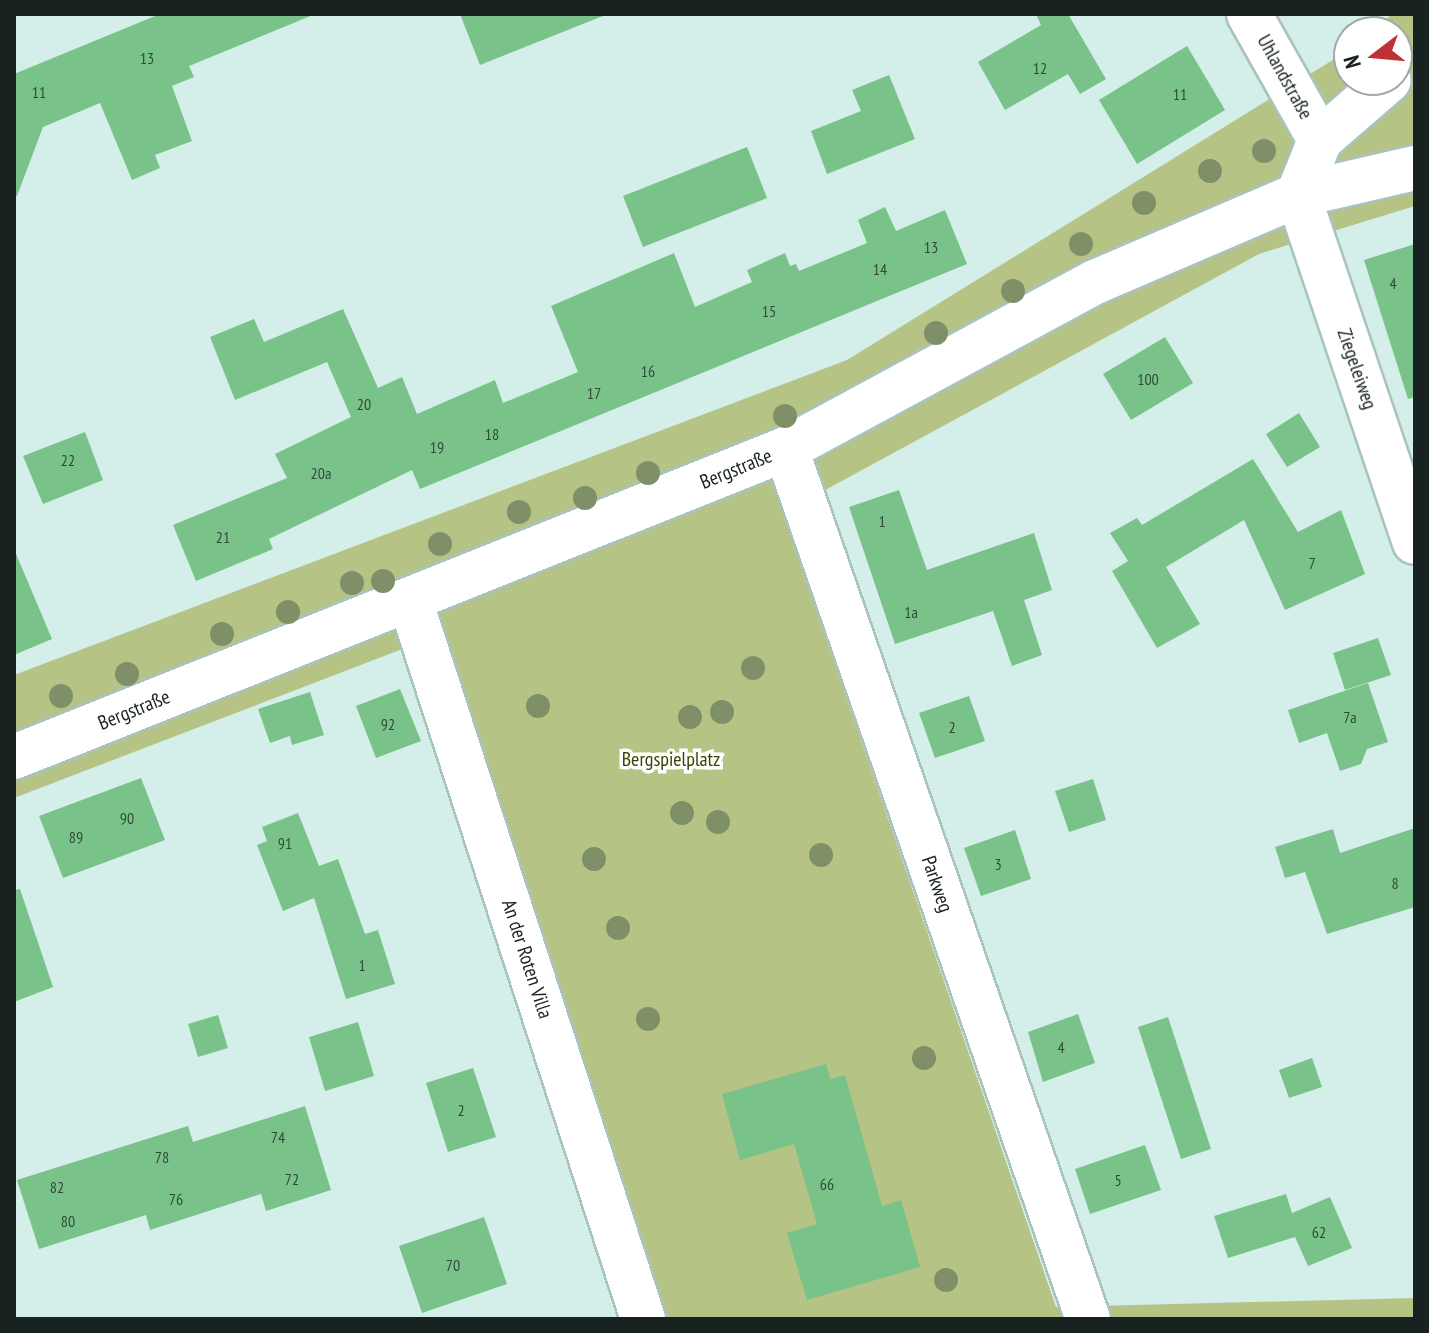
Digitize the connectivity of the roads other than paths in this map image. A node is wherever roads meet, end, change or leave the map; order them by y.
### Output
1 (1249, 14) edge
2 (1371, 96) edge
3 (1320, 140) junction
4 (1415, 168) edge
5 (1298, 195) junction
6 (786, 449) junction
7 (1415, 542) edge
8 (410, 600) junction
9 (14, 757) edge
10 (643, 1319) edge
11 (1088, 1319) edge

1 - 3 street, Uhlandstraße
2 - 3 street
3 - 5 street
4 - 5 street, Bergstraße
5 - 6 street, Bergstraße
5 - 7 street, Ziegeleiweg
6 - 8 street, Bergstraße
6 - 11 street, Parkweg
8 - 9 street, Bergstraße
8 - 10 street, An der Roten Villa

